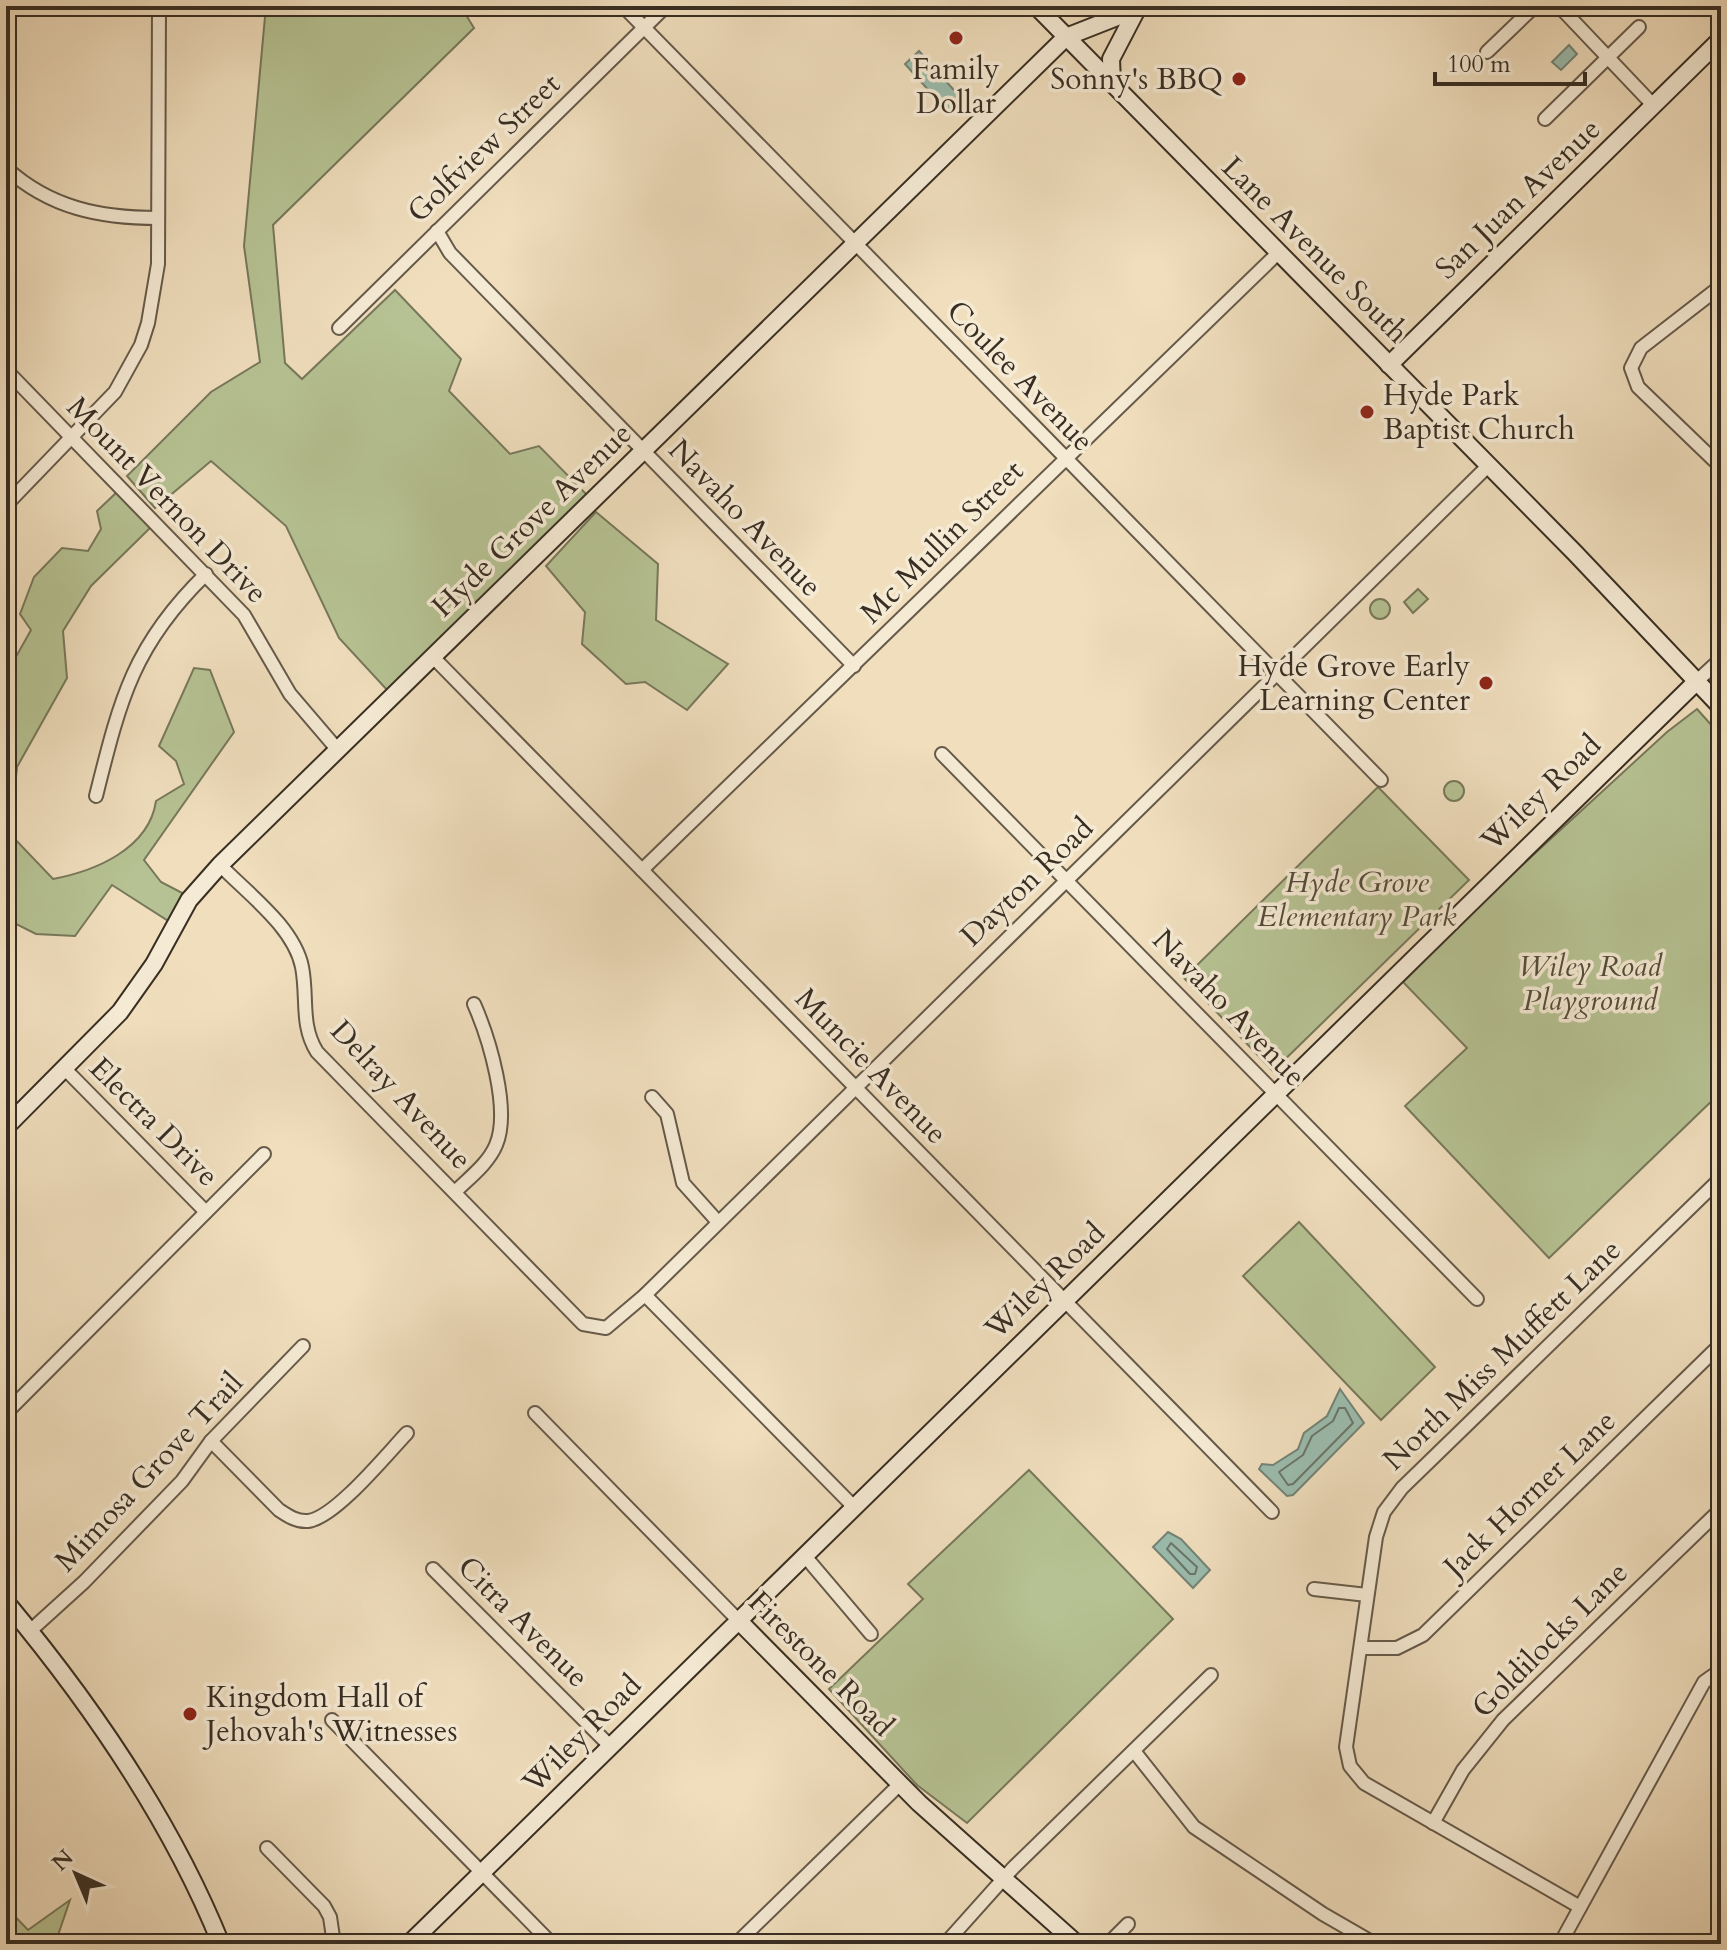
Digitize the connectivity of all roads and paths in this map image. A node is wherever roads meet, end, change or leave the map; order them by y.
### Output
1 (159, 6) edge
2 (623, 6) edge
3 (666, 6) edge
4 (1036, 6) edge
5 (1535, 6) edge
6 (1559, 6) edge
7 (1141, 9) edge
8 (644, 27) junction
9 (1639, 27) dead end
10 (1066, 37) junction
11 (1721, 39) edge
12 (1487, 52) dead end
13 (1608, 56) junction
14 (1112, 83) junction
15 (1654, 106) junction
16 (1545, 119) dead end
17 (6, 168) edge
18 (158, 218) junction
19 (437, 231) junction
20 (854, 243) junction
21 (1278, 253) junction
22 (1718, 294) edge
23 (339, 328) dead end
24 (1389, 365) junction
25 (6, 370) edge
26 (72, 437) junction
27 (643, 450) junction
28 (1064, 458) junction
29 (1488, 466) junction
30 (1721, 467) edge
31 (6, 505) edge
32 (206, 574) junction
33 (432, 656) junction
34 (1721, 659) edge
35 (854, 666) junction
36 (1276, 673) junction
37 (1697, 681) junction
38 (1721, 707) edge
39 (337, 749) junction
40 (942, 754) dead end
41 (1381, 780) dead end
42 (96, 796) dead end
43 (220, 865) junction
44 (642, 870) junction
45 (1067, 880) junction
46 (474, 1004) dead end
47 (64, 1068) junction
48 (855, 1087) junction
49 (1275, 1093) junction
50 (652, 1097) dead end
51 (6, 1127) edge
52 (264, 1154) dead end
53 (1721, 1178) edge
54 (455, 1192) junction
55 (206, 1212) junction
56 (718, 1222) junction
57 (645, 1295) junction
58 (1477, 1299) dead end
59 (1064, 1301) junction
60 (598, 1329) joint
61 (1721, 1344) edge
62 (303, 1346) dead end
63 (6, 1413) edge
64 (535, 1413) dead end
65 (407, 1433) dead end
66 (211, 1441) junction
67 (854, 1507) junction
68 (1721, 1509) edge
69 (1272, 1512) dead end
70 (804, 1555) junction
71 (433, 1569) dead end
72 (1314, 1589) dead end
73 (1367, 1595) junction
74 (6, 1602) edge
75 (738, 1620) junction
76 (12, 1621) edge
77 (30, 1631) junction
78 (871, 1634) dead end
79 (1361, 1648) junction
80 (1721, 1670) edge
81 (1211, 1675) dead end
82 (332, 1720) dead end
83 (610, 1746) junction
84 (1134, 1751) junction
85 (900, 1784) junction
86 (1433, 1823) junction
87 (267, 1848) dead end
88 (481, 1873) junction
89 (1007, 1879) junction
90 (1580, 1907) junction
91 (1128, 1924) dead end
92 (221, 1944) edge
93 (334, 1944) edge
94 (409, 1944) edge
95 (552, 1944) edge
96 (736, 1944) edge
97 (945, 1944) edge
98 (1077, 1944) edge
99 (1108, 1944) edge
100 (1375, 1944) edge
101 (1560, 1944) edge

1 - 18 street
2 - 8 street, Coulee Avenue
3 - 8 street, Golfview Street
4 - 10 street, Lane Avenue South
5 - 12 street
6 - 13 street
7 - 10 street, Hyde Grove Avenue
7 - 14 street
8 - 19 street, Golfview Street
8 - 20 street, Coulee Avenue
9 - 13 street
10 - 14 street, Lane Avenue South
10 - 20 street, Hyde Grove Avenue
11 - 15 street, San Juan Avenue
13 - 15 street
13 - 16 street
14 - 21 street, Lane Avenue South
15 - 24 street, San Juan Avenue
17 - 18 street
18 - 26 street
19 - 23 street, Golfview Street
19 - 27 street, Navaho Avenue
20 - 27 street, Hyde Grove Avenue
20 - 28 street, Coulee Avenue
21 - 24 street, Lane Avenue South
21 - 28 street, Mc Mullin Street
22 - 30 street
24 - 29 street, Lane Avenue South
25 - 26 street, Mount Vernon Drive
26 - 31 street
26 - 32 street, Mount Vernon Drive
27 - 33 street, Hyde Grove Avenue
27 - 35 street, Navaho Avenue
28 - 35 street, Mc Mullin Street
28 - 36 street, Coulee Avenue
29 - 36 street, Dayton Road
29 - 37 street, Lane Avenue South
32 - 39 street, Mount Vernon Drive
32 - 42 street
33 - 39 street, Hyde Grove Avenue
33 - 44 street, Muncie Avenue
34 - 37 street, Wiley Road
35 - 44 street, Mc Mullin Street
36 - 41 street, Coulee Avenue
36 - 45 street, Dayton Road
37 - 38 street, Lane Avenue South
37 - 49 street, Wiley Road
39 - 43 street, Hyde Grove Avenue
40 - 45 street, Navaho Avenue
43 - 47 street, Hyde Grove Avenue
43 - 54 street, Delray Avenue
44 - 48 street, Muncie Avenue
45 - 48 street, Dayton Road
45 - 49 street, Navaho Avenue
46 - 54 street
47 - 51 street, Hyde Grove Avenue
47 - 55 street, Electra Drive
48 - 56 street, Dayton Road
48 - 59 street, Muncie Avenue
49 - 58 street, Navaho Avenue
49 - 59 street, Wiley Road
50 - 56 street
52 - 55 street
53 - 73 street, North Miss Muffett Lane
54 - 60 street, Delray Avenue
55 - 63 street
56 - 57 street, Dayton Road
57 - 60 street, Dayton Road
57 - 67 street
59 - 67 street, Wiley Road
59 - 69 street, Muncie Avenue
61 - 79 street, Jack Horner Lane
62 - 66 street, Mimosa Grove Trail
64 - 75 street, Firestone Road
65 - 66 street
66 - 77 street, Mimosa Grove Trail
67 - 70 street, Wiley Road
68 - 86 street, Goldilocks Lane
70 - 75 street, Wiley Road
70 - 78 street
71 - 83 street, Citra Avenue
72 - 73 street
73 - 79 street, North Miss Muffett Lane
74 - 76 street
75 - 83 street, Wiley Road
75 - 85 street, Firestone Road
76 - 77 street
77 - 92 street
79 - 86 street, North Miss Muffett Lane
80 - 90 street
81 - 84 street
82 - 88 street
83 - 88 street, Wiley Road
84 - 89 street
84 - 100 street
85 - 89 street, Firestone Road
85 - 96 street
86 - 90 street, North Miss Muffett Lane
87 - 93 street
88 - 94 street, Wiley Road
88 - 95 street
89 - 97 street
89 - 98 street, Firestone Road
90 - 101 street
91 - 99 street

